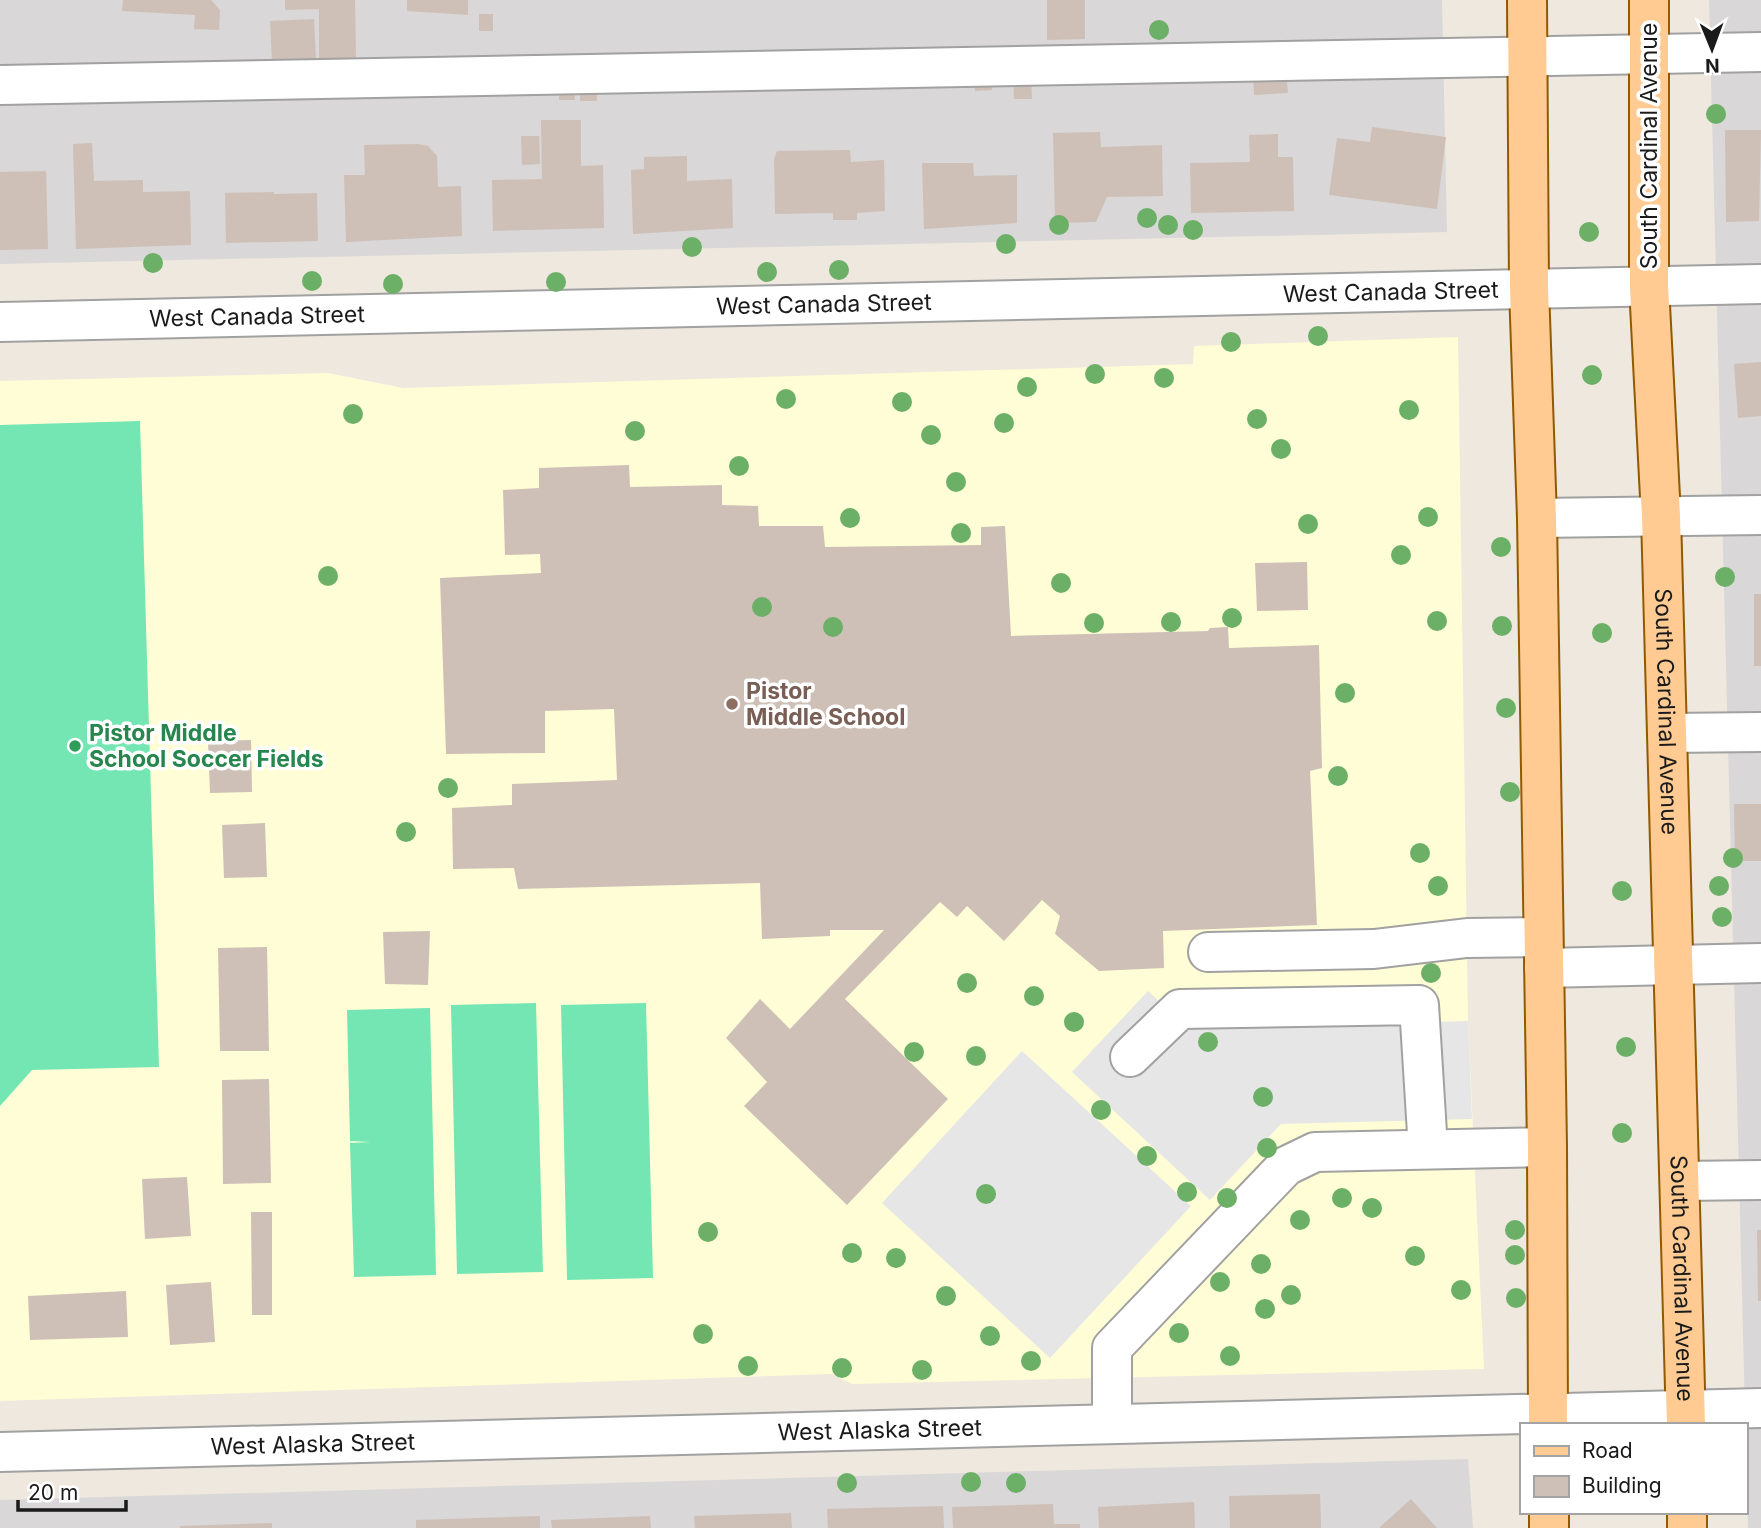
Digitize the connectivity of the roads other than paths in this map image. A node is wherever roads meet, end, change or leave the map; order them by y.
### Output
1 (1527, 0) edge
2 (1649, 0) edge
3 (1761, 51) edge
4 (1650, 53) junction
5 (1528, 56) junction
6 (0, 85) edge
7 (1761, 285) edge
8 (1649, 286) junction
9 (1530, 288) junction
10 (0, 322) edge
11 (1761, 515) edge
12 (1661, 516) junction
13 (1537, 518) junction
14 (1761, 732) edge
15 (1667, 733) junction
16 (1208, 952) dead end
17 (1544, 953) junction
18 (1761, 963) edge
19 (1672, 965) junction
20 (1130, 1057) dead end
21 (1547, 1147) junction
22 (1428, 1149) junction
23 (1761, 1180) edge
24 (1680, 1181) junction
25 (1761, 1408) edge
26 (1686, 1416) edge
27 (1548, 1419) edge
28 (1112, 1424) junction
29 (0, 1452) edge

1 - 5 main road
2 - 4 main road, South Cardinal Avenue
3 - 4 street
4 - 5 street
4 - 8 main road, South Cardinal Avenue
5 - 6 street
5 - 9 main road
7 - 8 street, West Canada Street
8 - 9 street, West Canada Street
8 - 12 main road, South Cardinal Avenue
9 - 10 street, West Canada Street
9 - 13 main road
11 - 12 street
12 - 13 street
12 - 15 main road, South Cardinal Avenue
13 - 17 main road
14 - 15 street
15 - 19 main road, South Cardinal Avenue
16 - 17 street
17 - 19 street
17 - 21 main road
18 - 19 street
19 - 24 main road, South Cardinal Avenue
20 - 22 street
21 - 22 street
21 - 27 main road
22 - 28 street
23 - 24 street
24 - 26 main road, South Cardinal Avenue
25 - 26 street, West Alaska Street
26 - 27 street, West Alaska Street
27 - 28 street, West Alaska Street
28 - 29 street, West Alaska Street

